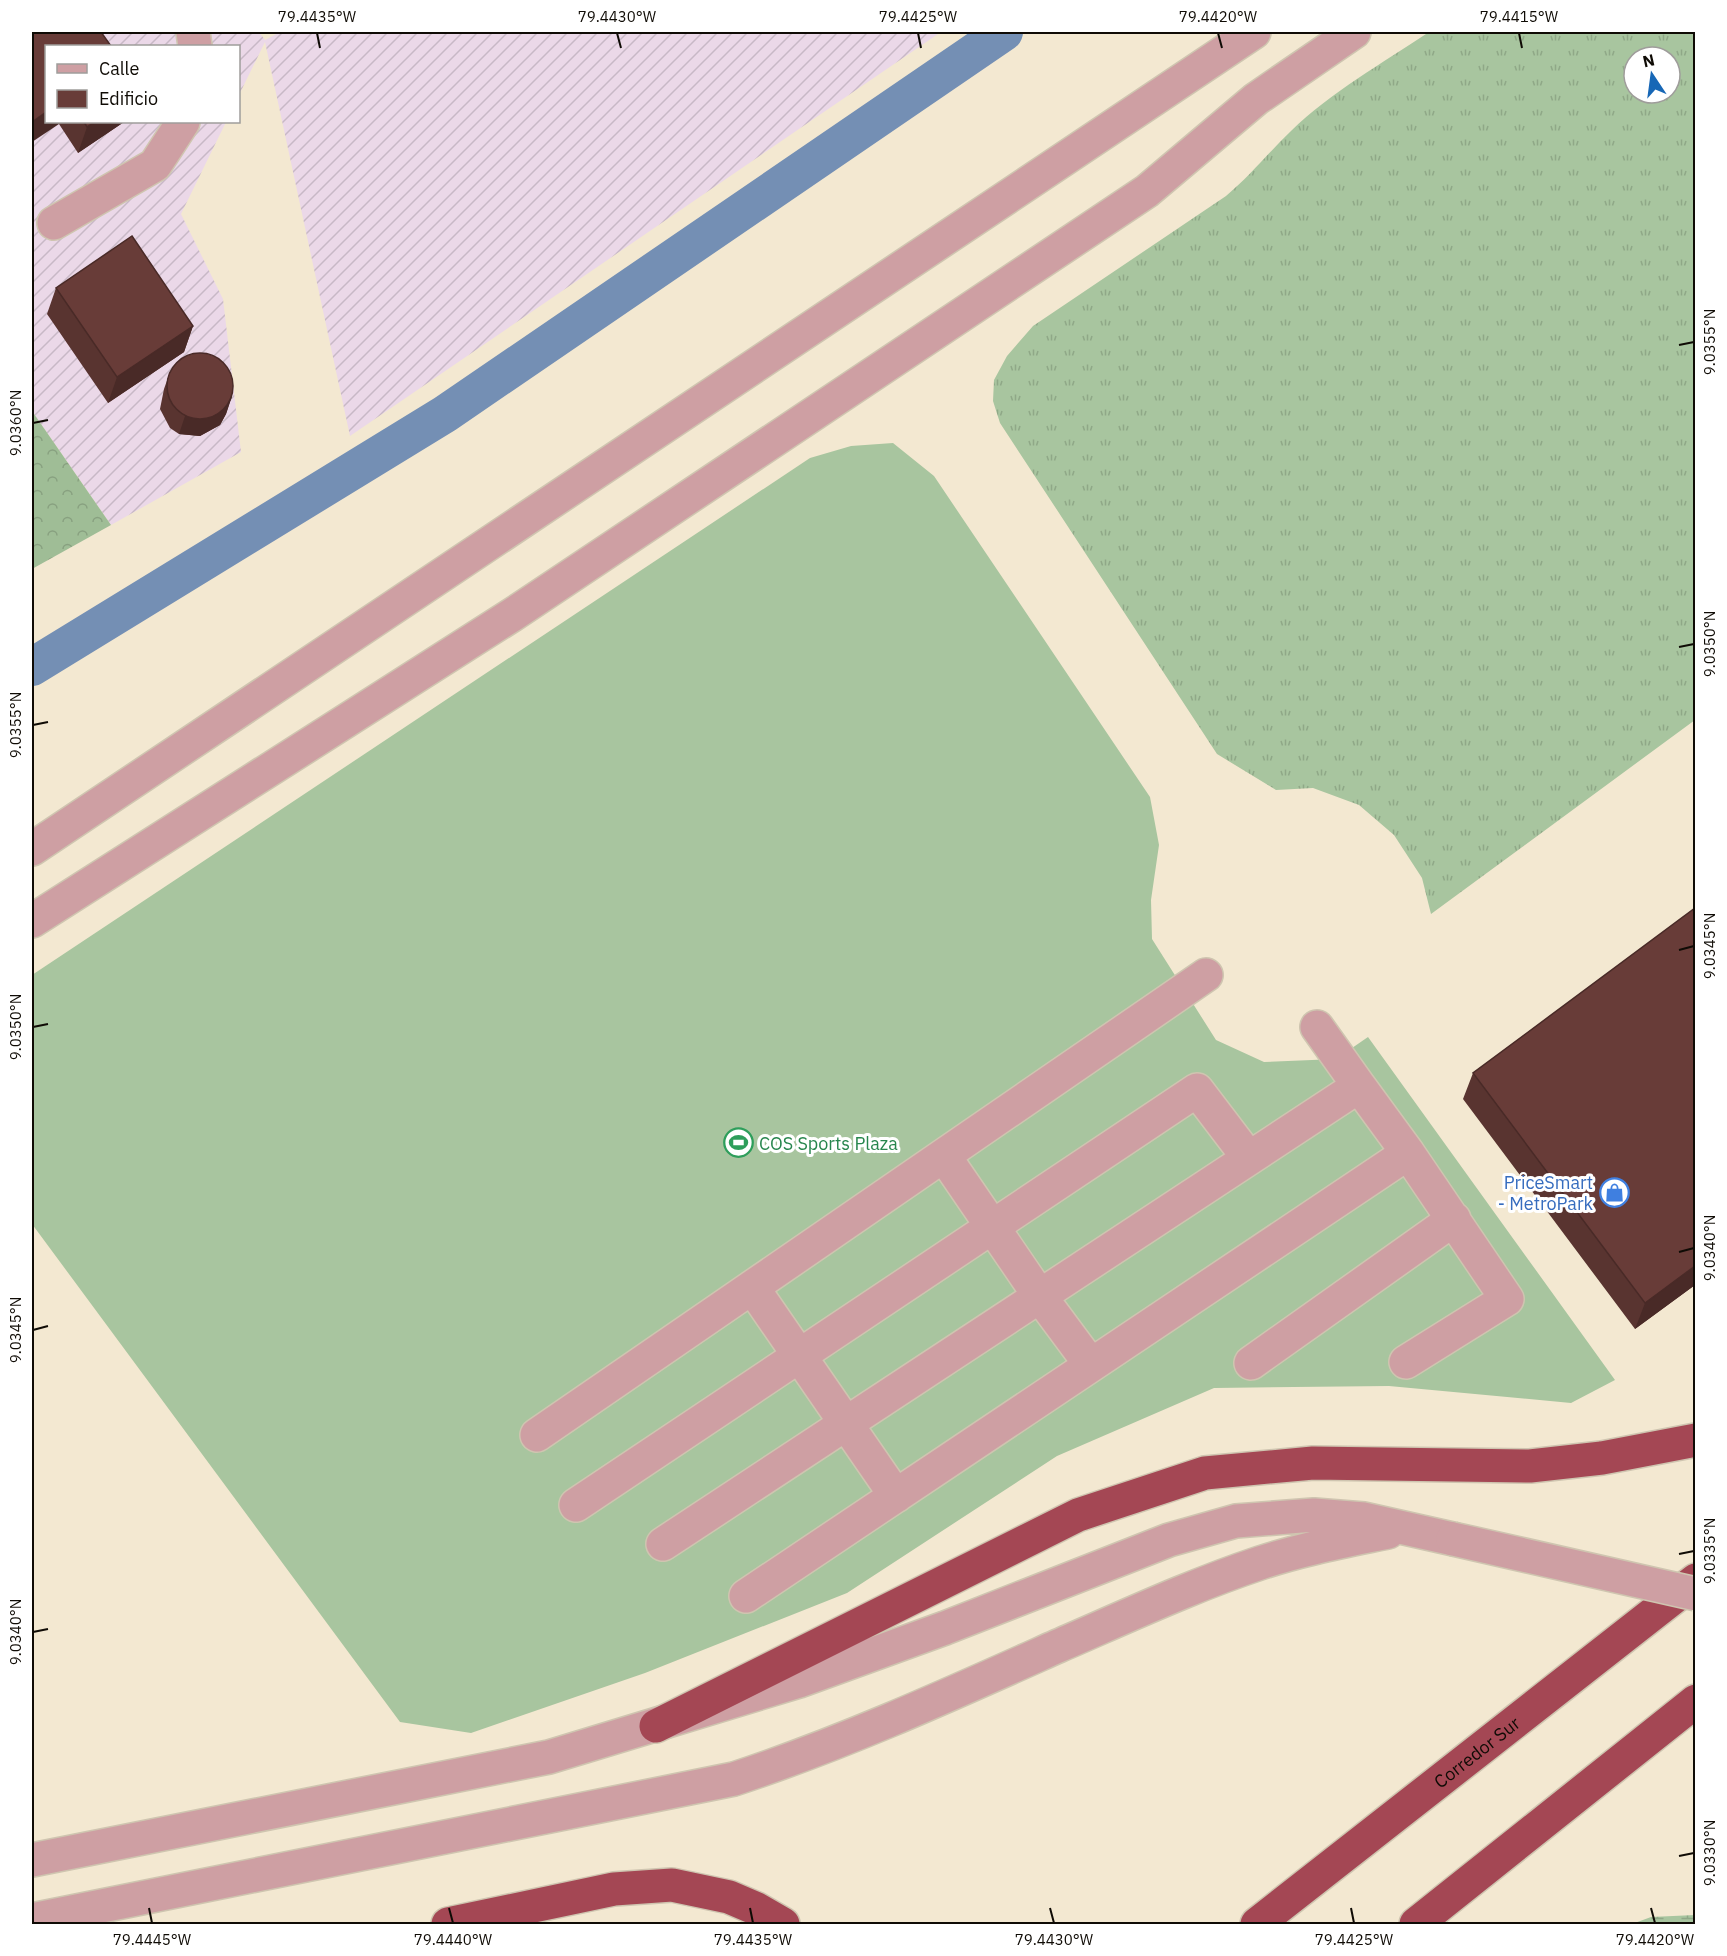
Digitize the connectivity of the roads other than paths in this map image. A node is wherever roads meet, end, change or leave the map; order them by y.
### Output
1 (1254, 32) edge
2 (1354, 32) edge
3 (182, 123) edge
4 (54, 224) dead end
5 (69, 824) junction
6 (32, 849) edge
7 (32, 859) edge
8 (32, 921) edge
9 (1206, 975) dead end
10 (1317, 1027) dead end
11 (1359, 1086) junction
12 (1408, 1153) junction
13 (944, 1156) junction
14 (1248, 1157) junction
15 (1454, 1219) junction
16 (993, 1227) junction
17 (752, 1287) junction
18 (1039, 1294) junction
19 (800, 1356) junction
20 (1406, 1362) dead end
21 (1251, 1363) dead end
22 (1091, 1365) junction
23 (846, 1424) junction
24 (537, 1435) dead end
25 (1695, 1440) edge
26 (896, 1496) junction
27 (576, 1505) dead end
28 (1408, 1528) junction
29 (663, 1544) dead end
30 (1695, 1580) edge
31 (1695, 1594) edge
32 (746, 1596) dead end
33 (1695, 1701) edge
34 (656, 1726) junction
35 (32, 1860) edge
36 (32, 1920) edge
37 (448, 1924) edge
38 (783, 1924) edge
39 (1257, 1924) edge
40 (1416, 1924) edge

1 - 5 street
2 - 8 street
3 - 4 street
5 - 6 street
5 - 7 street
9 - 13 street
10 - 11 street
11 - 12 street
11 - 14 street
12 - 15 street
12 - 22 street
13 - 16 street
13 - 17 street
14 - 16 street
14 - 18 street
15 - 20 street
15 - 21 street
16 - 18 street
16 - 19 street
17 - 19 street
17 - 24 street
18 - 22 street
18 - 23 street
19 - 23 street
19 - 27 street
22 - 26 street
23 - 26 street
23 - 29 street
25 - 34 highway
26 - 32 street
28 - 31 street, bridge
28 - 34 street
28 - 36 street
30 - 39 highway, Corredor Sur
33 - 40 highway
34 - 35 street
37 - 38 highway

